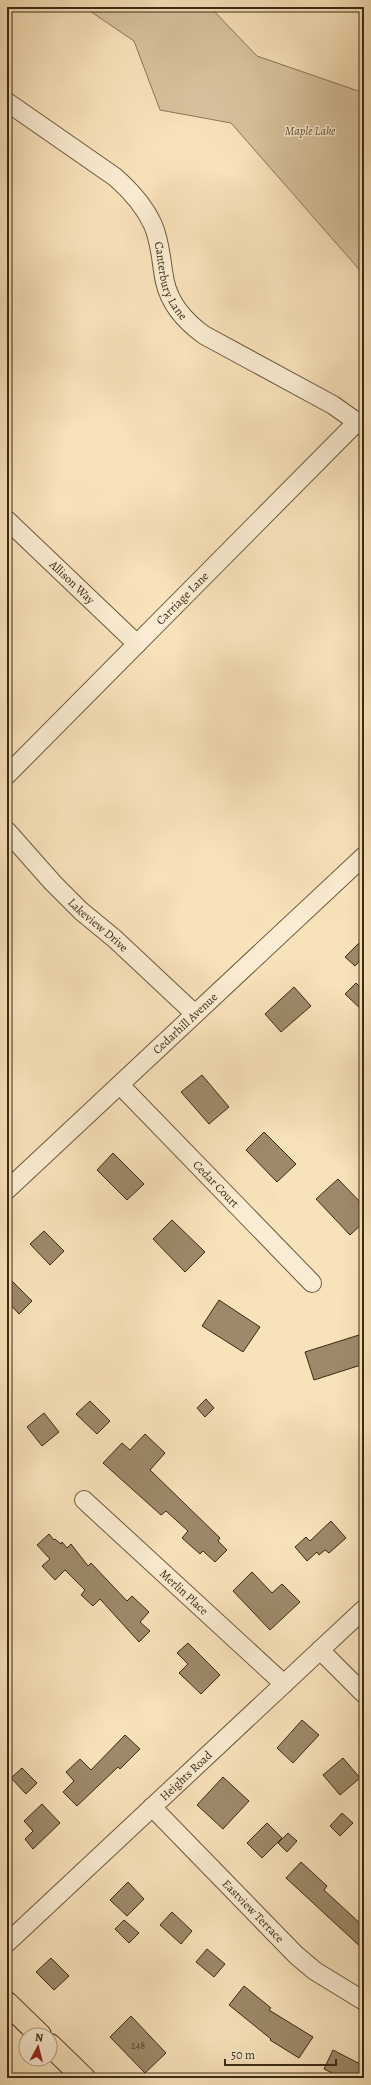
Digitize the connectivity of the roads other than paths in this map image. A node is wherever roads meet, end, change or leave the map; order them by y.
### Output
1 (7, 102) edge
2 (361, 424) edge
3 (7, 520) edge
4 (137, 644) junction
5 (7, 775) edge
6 (7, 831) edge
7 (364, 856) edge
8 (195, 1014) junction
9 (120, 1084) junction
10 (7, 1190) edge
11 (312, 1283) dead end
12 (84, 1500) dead end
13 (364, 1609) edge
14 (320, 1650) junction
15 (284, 1684) junction
16 (364, 1694) edge
17 (152, 1807) junction
18 (7, 1943) edge
19 (364, 2001) edge
20 (7, 2003) edge
21 (32, 2027) edge
22 (58, 2054) edge
23 (78, 2076) edge

1 - 2 street, Canterbury Lane
2 - 4 street, Carriage Lane
3 - 4 street, Allison Way
4 - 5 street, Carriage Lane
6 - 8 street, Lakeview Drive
7 - 8 street, Cedarhill Avenue
8 - 9 street, Cedarhill Avenue
9 - 10 street, Cedarhill Avenue
9 - 11 street, Cedar Court
12 - 15 street, Merlin Place
13 - 14 street, Heights Road
14 - 15 street, Heights Road
14 - 16 street
15 - 17 street, Heights Road
17 - 18 street, Heights Road
17 - 19 street, Eastview Terrace
20 - 21 main road
22 - 23 main road

